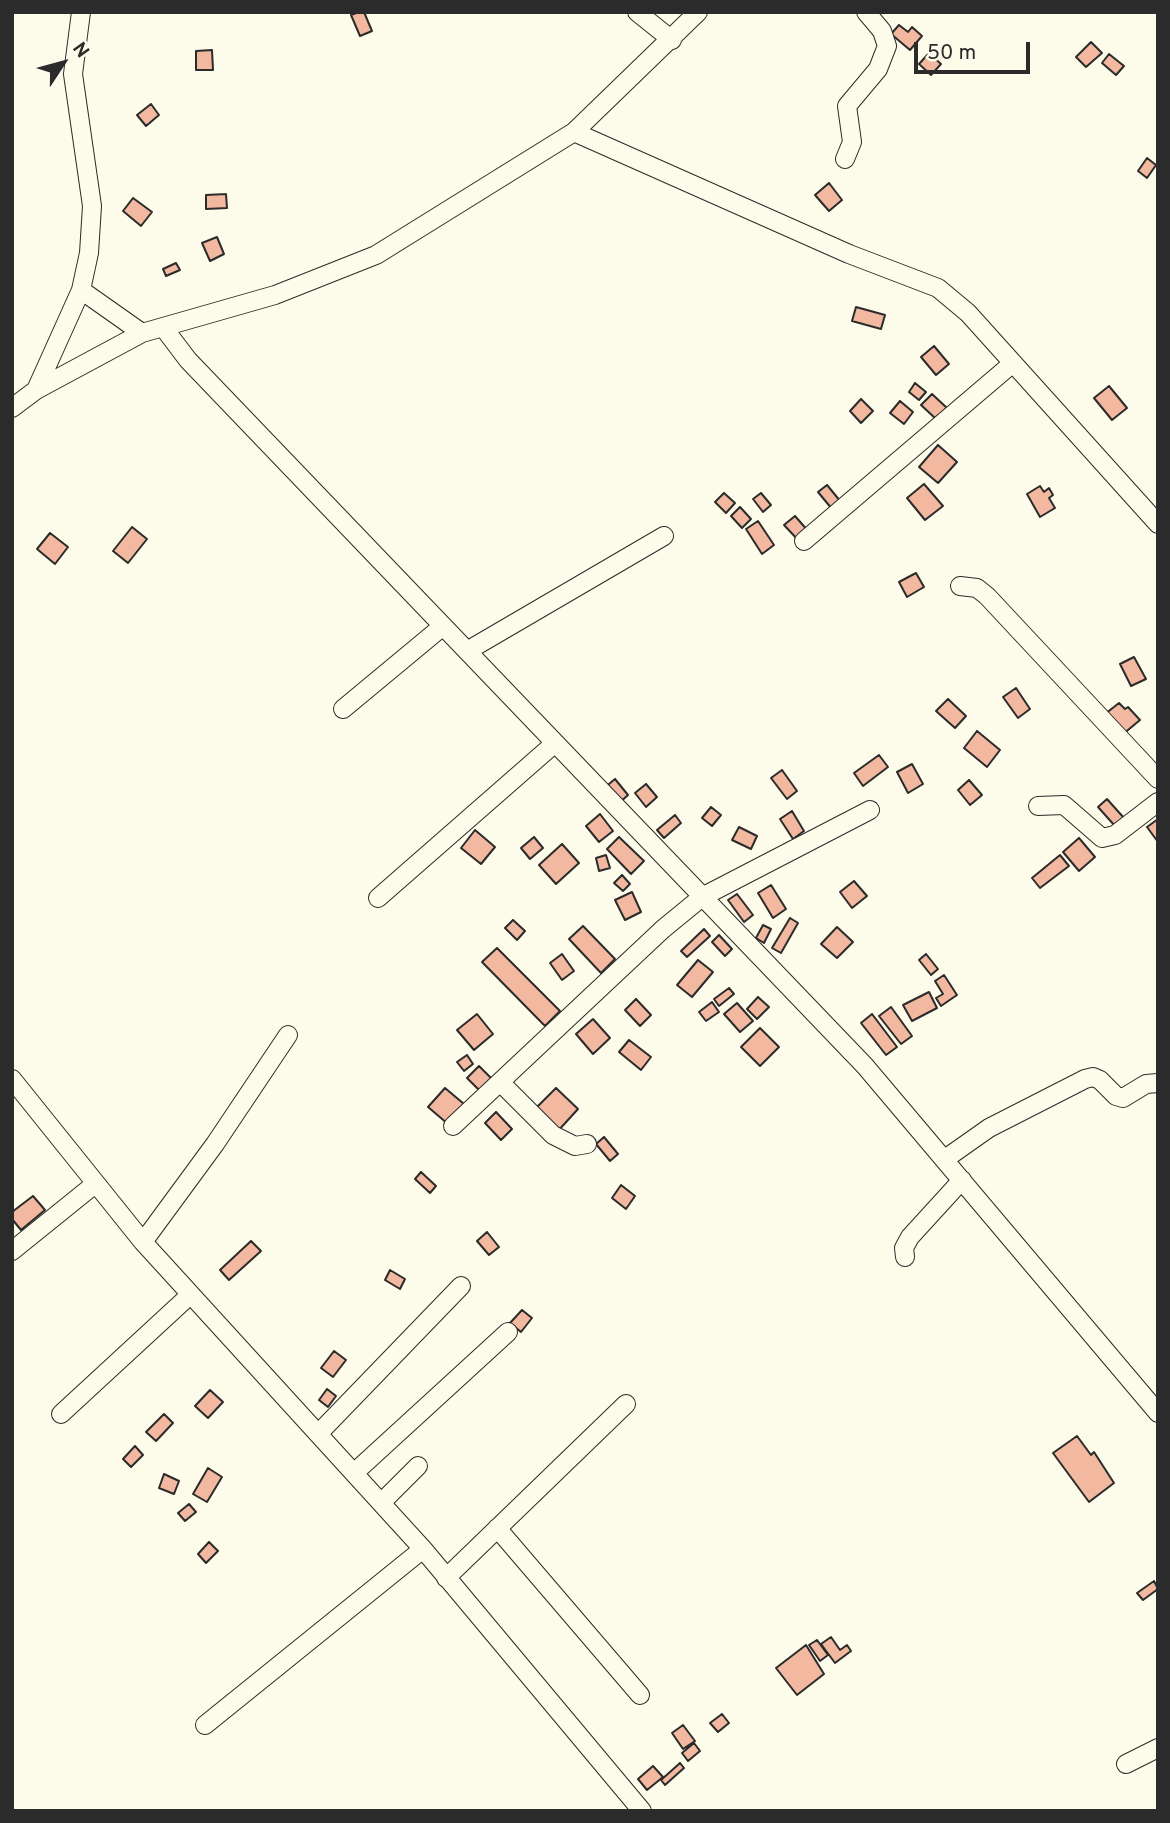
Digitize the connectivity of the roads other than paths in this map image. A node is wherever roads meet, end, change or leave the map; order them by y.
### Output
1 (81, 12) edge
2 (637, 12) edge
3 (698, 12) edge
4 (866, 12) edge
5 (672, 40) junction
6 (574, 132) junction
7 (845, 159) dead end
8 (81, 290) junction
9 (163, 327) junction
10 (142, 333) junction
11 (1013, 363) junction
12 (36, 390) junction
13 (12, 408) edge
14 (1158, 524) edge
15 (664, 536) dead end
16 (804, 541) dead end
17 (960, 586) dead end
18 (443, 626) junction
19 (467, 651) junction
20 (343, 709) dead end
21 (554, 744) junction
22 (1158, 779) edge
23 (1158, 802) edge
24 (1038, 806) dead end
25 (870, 810) dead end
26 (702, 897) junction
27 (378, 898) dead end
28 (288, 1035) dead end
29 (12, 1079) edge
30 (500, 1082) junction
31 (1158, 1083) edge
32 (453, 1126) dead end
33 (587, 1144) dead end
34 (944, 1159) junction
35 (962, 1180) junction
36 (95, 1184) junction
37 (142, 1242) junction
38 (12, 1251) edge
39 (905, 1257) dead end
40 (461, 1286) dead end
41 (190, 1295) junction
42 (508, 1332) dead end
43 (626, 1404) dead end
44 (1158, 1413) edge
45 (61, 1414) dead end
46 (318, 1434) junction
47 (418, 1466) dead end
48 (354, 1473) junction
49 (381, 1503) junction
50 (497, 1528) junction
51 (423, 1549) junction
52 (446, 1578) junction
53 (640, 1695) dead end
54 (205, 1724) dead end
55 (1158, 1748) edge
56 (1126, 1764) dead end
57 (642, 1811) edge

1 - 8 street
2 - 5 street
3 - 5 street
4 - 7 street
5 - 6 street
6 - 9 street
6 - 11 street
8 - 10 street
8 - 12 street
9 - 10 street
9 - 18 street
10 - 12 street
11 - 14 street
11 - 16 street
12 - 13 street
15 - 19 street
17 - 22 street
18 - 19 street
18 - 20 street
19 - 21 street
21 - 26 street
21 - 27 street
23 - 24 street
25 - 26 street
26 - 30 street
26 - 34 street
28 - 37 street
29 - 36 street
30 - 32 street
30 - 33 street
31 - 34 street
34 - 35 street
35 - 39 street
35 - 44 street
36 - 37 street
36 - 38 street
37 - 41 street
40 - 46 street
41 - 45 street
41 - 46 street
42 - 48 street
43 - 50 street
46 - 48 street
47 - 49 street
48 - 49 street
49 - 51 street
50 - 52 street
50 - 53 street
51 - 52 street
51 - 54 street
52 - 57 street
55 - 56 street

